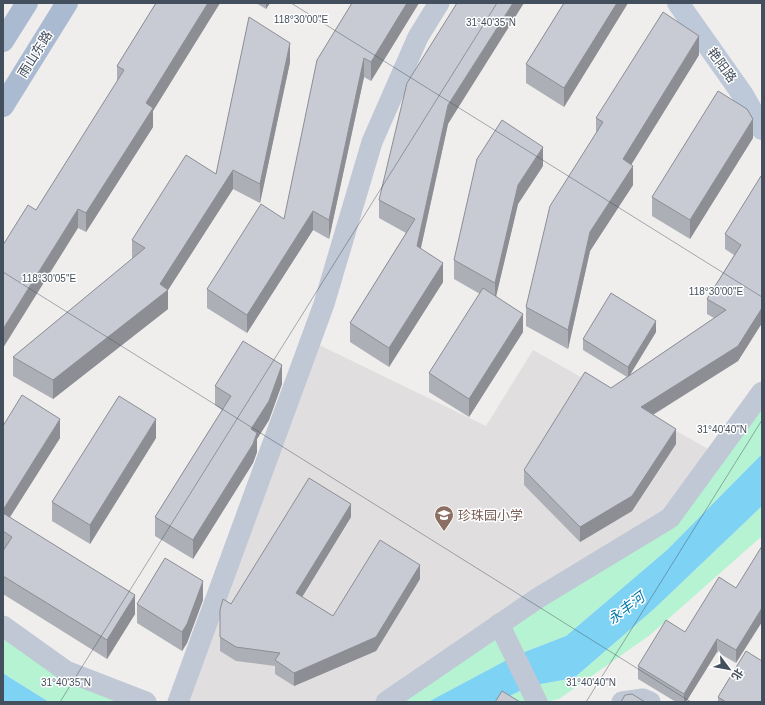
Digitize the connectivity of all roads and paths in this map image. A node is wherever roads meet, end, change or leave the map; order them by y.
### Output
1 (27, 3) edge
2 (67, 3) edge
3 (439, 3) edge
4 (678, 3) edge
5 (3, 41) edge
6 (3, 106) edge
7 (762, 129) edge
8 (762, 392) edge
9 (499, 624) junction
10 (3, 626) edge
11 (534, 694) edge
12 (146, 702) edge
13 (178, 702) edge
14 (386, 702) edge
15 (622, 702) edge
16 (650, 702) edge

1 - 5 main road
2 - 6 main road, 雨山东路
3 - 13 street
4 - 7 street, 艳阳路
8 - 9 street
9 - 11 street
9 - 14 street
10 - 12 street
15 - 16 street

